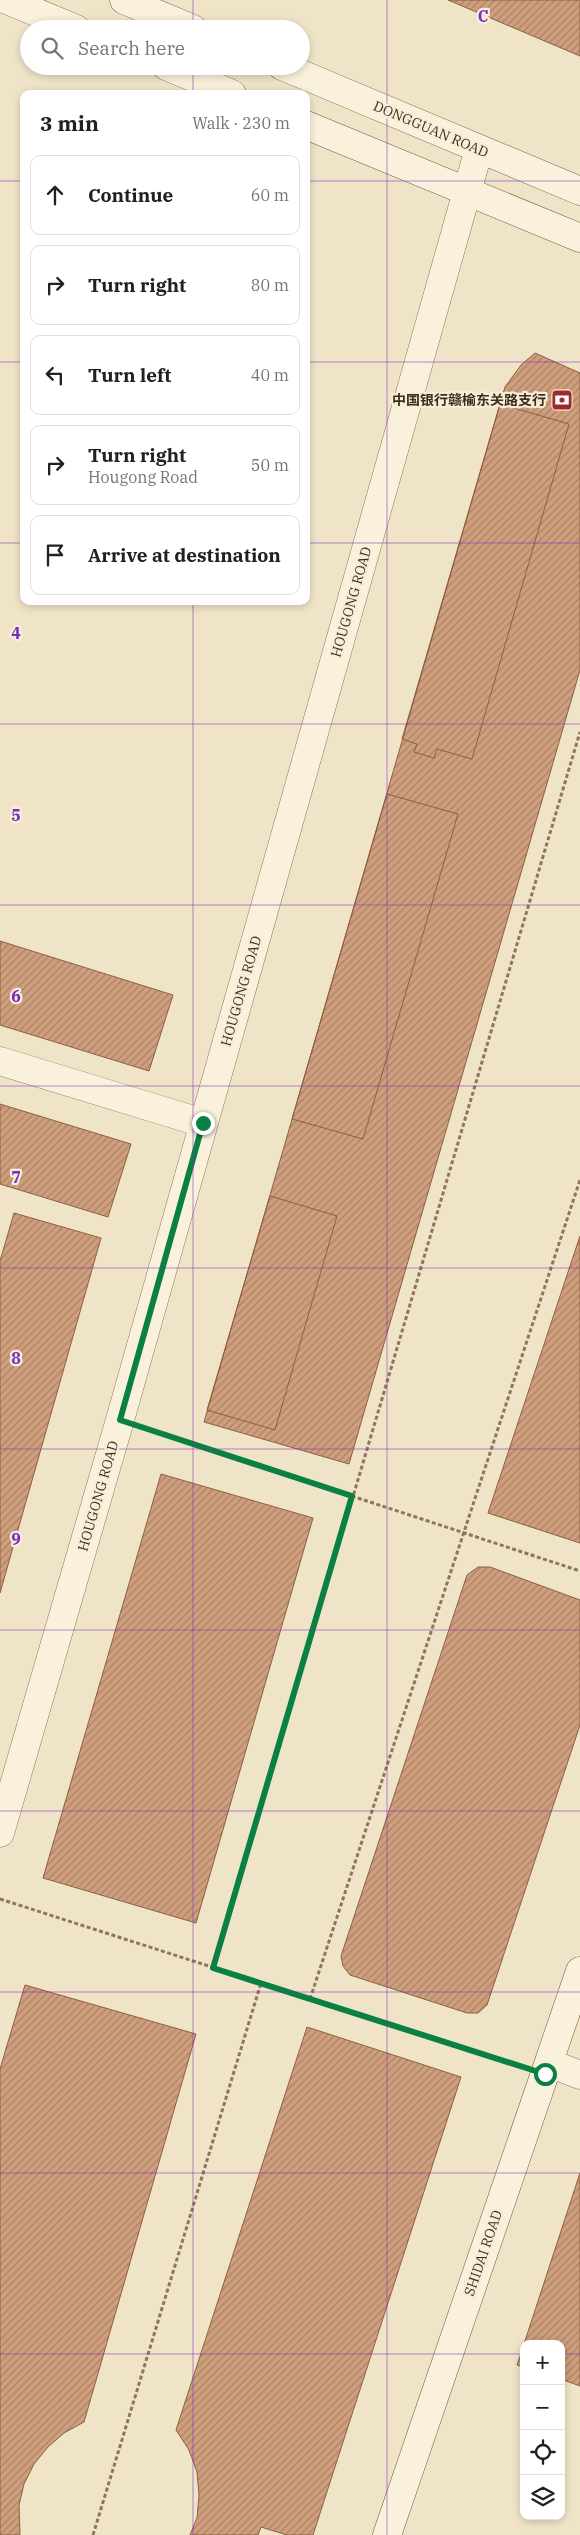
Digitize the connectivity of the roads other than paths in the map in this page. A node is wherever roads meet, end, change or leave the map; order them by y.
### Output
1 (6, 0) edge
2 (124, 0) edge
3 (54, 20) edge
4 (172, 20) edge
5 (187, 75) edge
6 (303, 75) edge
7 (223, 90) edge
8 (310, 127) edge
9 (479, 149) junction
10 (580, 191) edge
11 (467, 192) junction
12 (580, 238) edge
13 (0, 1061) edge
14 (203, 1123) junction
15 (0, 1833) edge
16 (580, 1972) edge
17 (547, 2069) junction
18 (580, 2075) edge
19 (387, 2535) edge

1 - 3 street
2 - 4 street
5 - 7 street
6 - 9 street, DONGGUAN ROAD
8 - 11 street
9 - 10 street, DONGGUAN ROAD
9 - 11 street, HOUGONG ROAD
11 - 12 street
11 - 14 street, HOUGONG ROAD
13 - 14 street
14 - 15 street, HOUGONG ROAD
16 - 17 street, SHIDAI ROAD
17 - 18 street
17 - 19 street, SHIDAI ROAD

